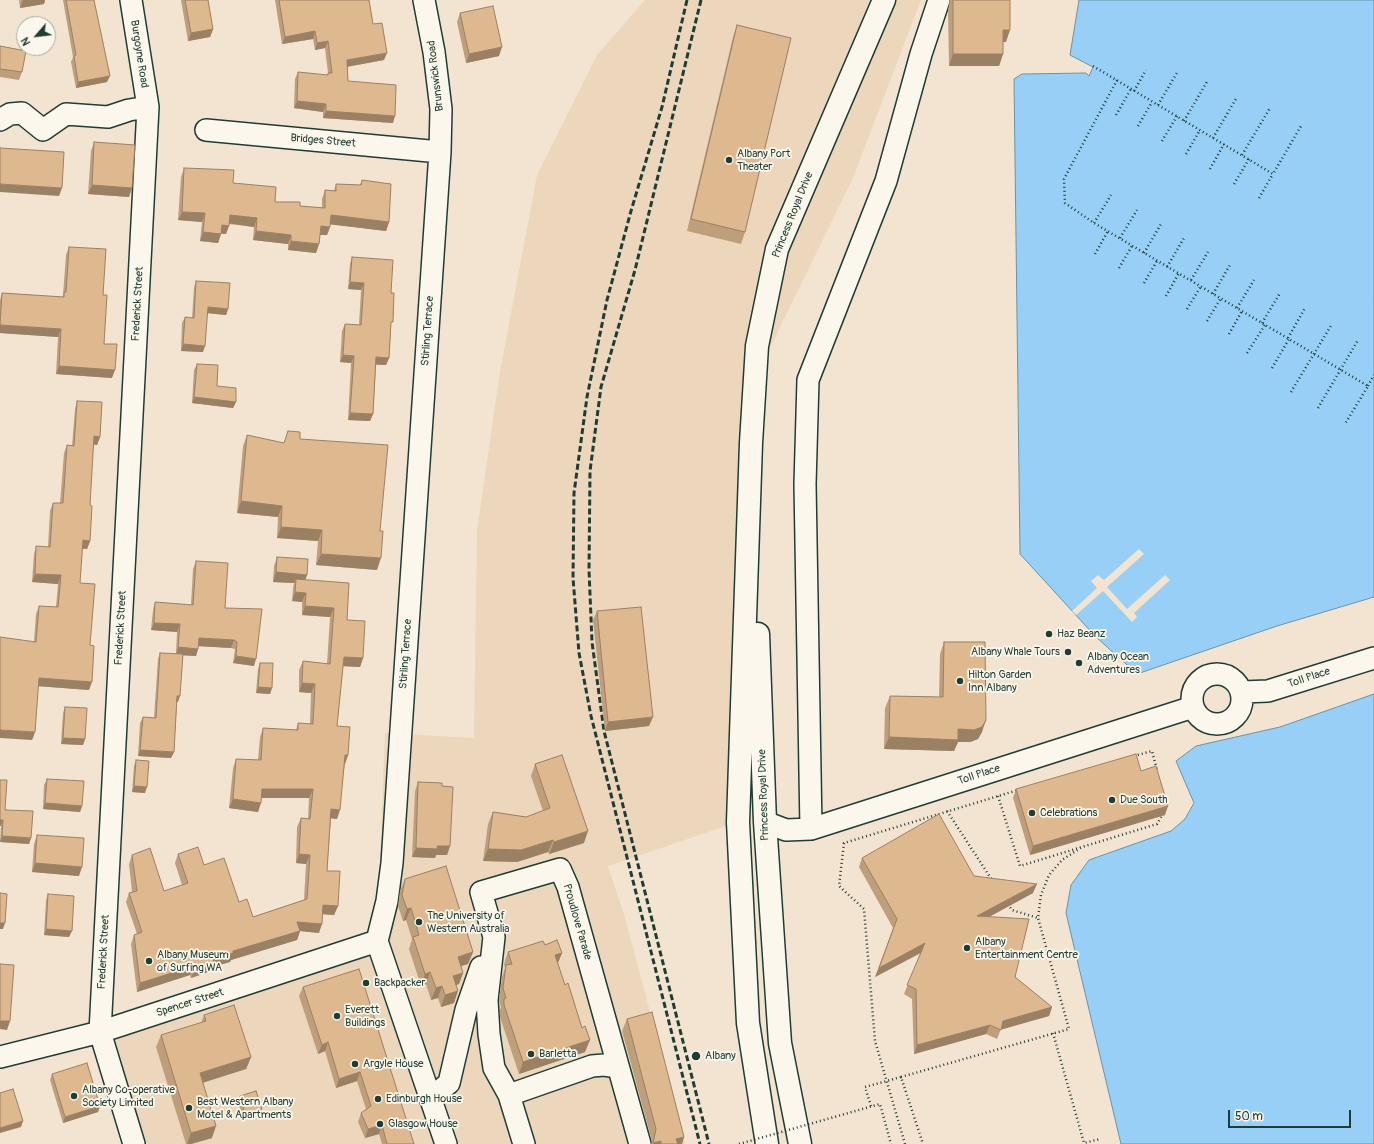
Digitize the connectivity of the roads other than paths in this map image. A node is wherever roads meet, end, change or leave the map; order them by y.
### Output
1 (131, 0) edge
2 (424, 0) edge
3 (884, 0) edge
4 (938, 0) edge
5 (148, 107) junction
6 (0, 120) edge
7 (206, 130) dead end
8 (440, 152) junction
9 (751, 443) junction
10 (1374, 658) edge
11 (1242, 692) junction
12 (1193, 706) junction
13 (738, 822) junction
14 (765, 822) junction
15 (811, 829) junction
16 (494, 937) junction
17 (377, 941) junction
18 (100, 1032) junction
19 (0, 1057) edge
20 (618, 1067) junction
21 (510, 1095) junction
22 (430, 1099) junction
23 (134, 1144) edge
24 (446, 1144) edge
25 (524, 1144) edge
26 (640, 1144) edge
27 (767, 1144) edge
28 (800, 1144) edge

1 - 5 street, Burgoyne Road
2 - 8 street, Brunswick Road
3 - 9 main road, Princess Royal Drive
4 - 15 street
5 - 6 street
5 - 18 street, Frederick Street
7 - 8 street, Bridges Street
8 - 17 street, Stirling Terrace
9 - 13 main road, Princess Royal Drive
9 - 14 main road, Princess Royal Drive
10 - 11 street, Toll Place
11 - 12 street
11 - 12 street
12 - 15 street, Toll Place
13 - 14 main road
13 - 27 main road, Princess Royal Drive
14 - 15 street, Toll Place
14 - 28 main road, Princess Royal Drive
16 - 20 street, Proudlove Parade
16 - 21 street, Proudlove Parade
16 - 22 street
17 - 18 street, Spencer Street
17 - 22 street
18 - 19 street, Spencer Street
18 - 23 street, Frederick Street
20 - 21 street
20 - 26 street, Proudlove Parade
21 - 25 street, Proudlove Parade
22 - 24 street

